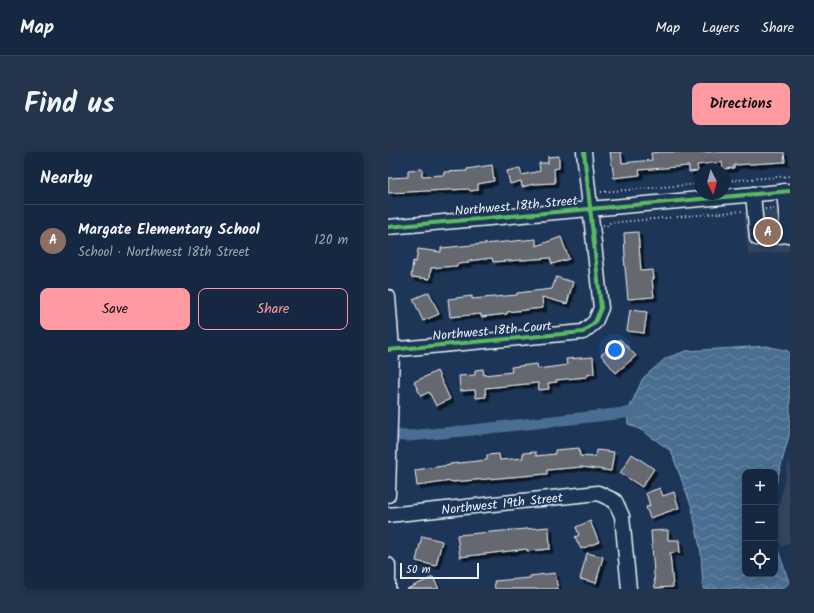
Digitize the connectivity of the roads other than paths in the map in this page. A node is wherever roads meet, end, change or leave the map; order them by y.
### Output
1 (584, 152) edge
2 (787, 191) edge
3 (753, 194) junction
4 (590, 208) junction
5 (388, 227) edge
6 (388, 296) edge
7 (390, 349) edge
8 (388, 495) edge
9 (388, 515) edge
10 (388, 565) edge
11 (388, 589) edge
12 (629, 589) edge

1 - 4 street
2 - 3 street, Northwest 18th Street
2 - 3 street
3 - 4 street, Northwest 18th Street
4 - 5 street, Northwest 18th Street
4 - 7 street, Northwest 18th Court
6 - 7 street
7 - 8 street
9 - 12 street, Northwest 19th Street
10 - 11 street

